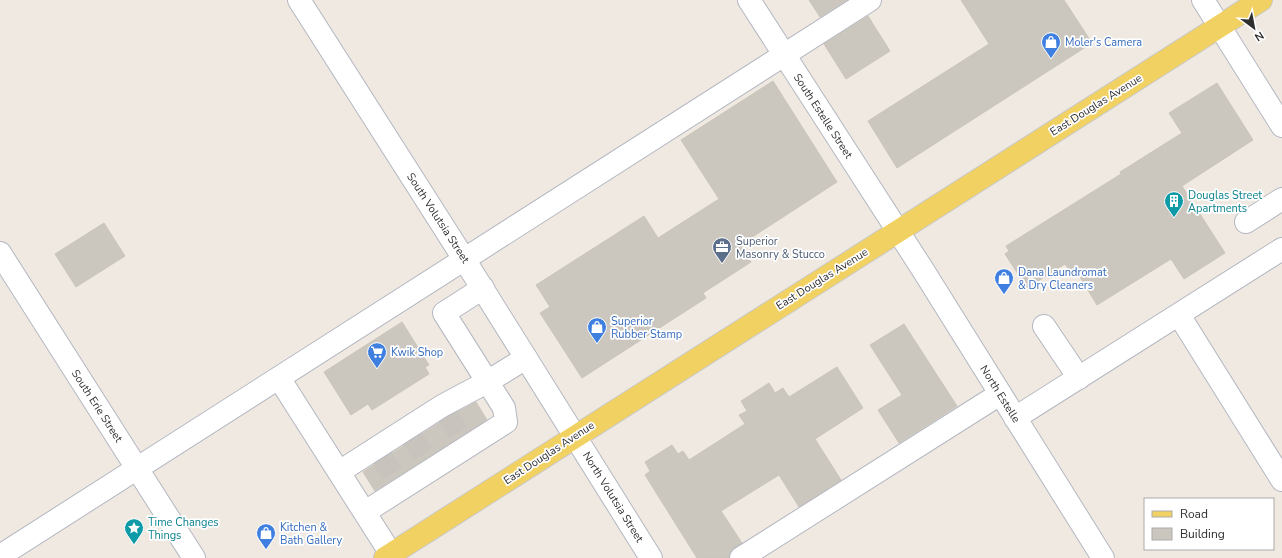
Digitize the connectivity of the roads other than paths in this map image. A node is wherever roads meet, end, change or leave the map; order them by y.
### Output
1 (299, 0) edge
2 (749, 0) edge
3 (870, 0) edge
4 (1203, 0) edge
5 (1261, 0) edge
6 (1220, 26) junction
7 (784, 55) junction
8 (1282, 126) edge
9 (1282, 199) edge
10 (1246, 222) dead end
11 (898, 231) junction
12 (1282, 249) edge
13 (0, 253) edge
14 (464, 259) junction
15 (426, 284) junction
16 (483, 288) junction
17 (444, 313) junction
18 (1179, 315) junction
19 (1044, 326) dead end
20 (526, 358) junction
21 (279, 378) junction
22 (1079, 378) junction
23 (487, 382) junction
24 (1000, 394) junction
25 (1015, 418) junction
26 (575, 436) junction
27 (137, 468) junction
28 (339, 472) junction
29 (1282, 480) edge
30 (365, 512) junction
31 (0, 556) edge
32 (388, 556) edge
33 (194, 558) edge
34 (651, 558) edge
35 (741, 558) edge
36 (1103, 558) edge

1 - 14 street, South Volutsia Street
2 - 7 street, South Estelle Street
3 - 7 street
4 - 6 street
5 - 6 main road, East Douglas Avenue
6 - 8 street
6 - 11 main road, East Douglas Avenue
7 - 11 street, South Estelle Street
7 - 14 street
9 - 10 street
11 - 24 street, North Estelle
11 - 26 main road, East Douglas Avenue
12 - 18 street
13 - 27 street, South Erie Street
14 - 15 street
14 - 16 street, South Volutsia Street
15 - 17 street
15 - 21 street
16 - 17 street
16 - 20 street, South Volutsia Street
17 - 23 street
18 - 22 street
18 - 29 street
19 - 22 street
20 - 23 street
20 - 26 street, South Volutsia Street
21 - 27 street
21 - 28 street
22 - 25 street
23 - 28 street
23 - 30 street
24 - 25 street, North Estelle
24 - 35 street
25 - 36 street, North Estelle
26 - 32 main road, East Douglas Avenue
26 - 34 street, North Volutsia Street
27 - 31 street
27 - 33 street, South Erie Street
28 - 30 street
30 - 32 street

